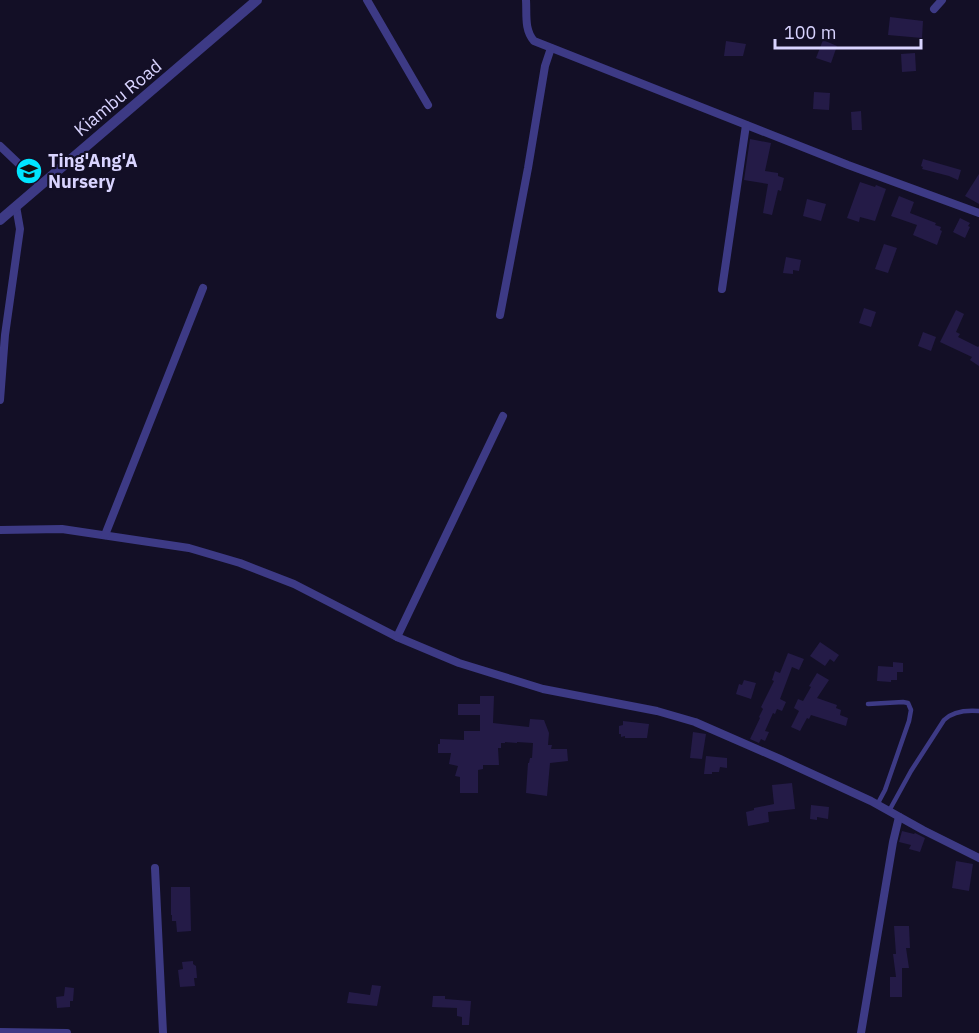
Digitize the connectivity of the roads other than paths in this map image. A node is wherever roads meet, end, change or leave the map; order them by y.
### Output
1 (257, 0) edge
2 (367, 0) edge
3 (526, 0) edge
4 (942, 0) edge
5 (934, 9) dead end
6 (551, 48) junction
7 (428, 105) dead end
8 (746, 125) junction
9 (0, 146) edge
10 (41, 184) junction
11 (16, 206) junction
12 (979, 213) edge
13 (0, 220) edge
14 (203, 288) dead end
15 (722, 289) dead end
16 (500, 315) dead end
17 (0, 400) edge
18 (503, 416) dead end
19 (0, 530) edge
20 (105, 535) junction
21 (397, 637) junction
22 (868, 704) dead end
23 (979, 711) edge
24 (878, 805) junction
25 (888, 811) junction
26 (899, 817) junction
27 (979, 858) edge
28 (155, 868) dead end
29 (0, 1032) edge
30 (67, 1033) edge
31 (163, 1033) edge
32 (861, 1033) edge

1 - 10 street, Kiambu Road
2 - 7 street
3 - 6 street
4 - 5 street
6 - 8 street
6 - 16 street
8 - 12 street
8 - 15 street
9 - 10 street
10 - 11 street, Kiambu Road
11 - 13 street, Kiambu Road
11 - 17 street
14 - 20 street
18 - 21 street
19 - 20 street
20 - 21 street
21 - 24 street
22 - 24 lane
23 - 25 lane
24 - 25 street
25 - 26 street
26 - 27 street
26 - 32 street
28 - 31 street
29 - 30 street

